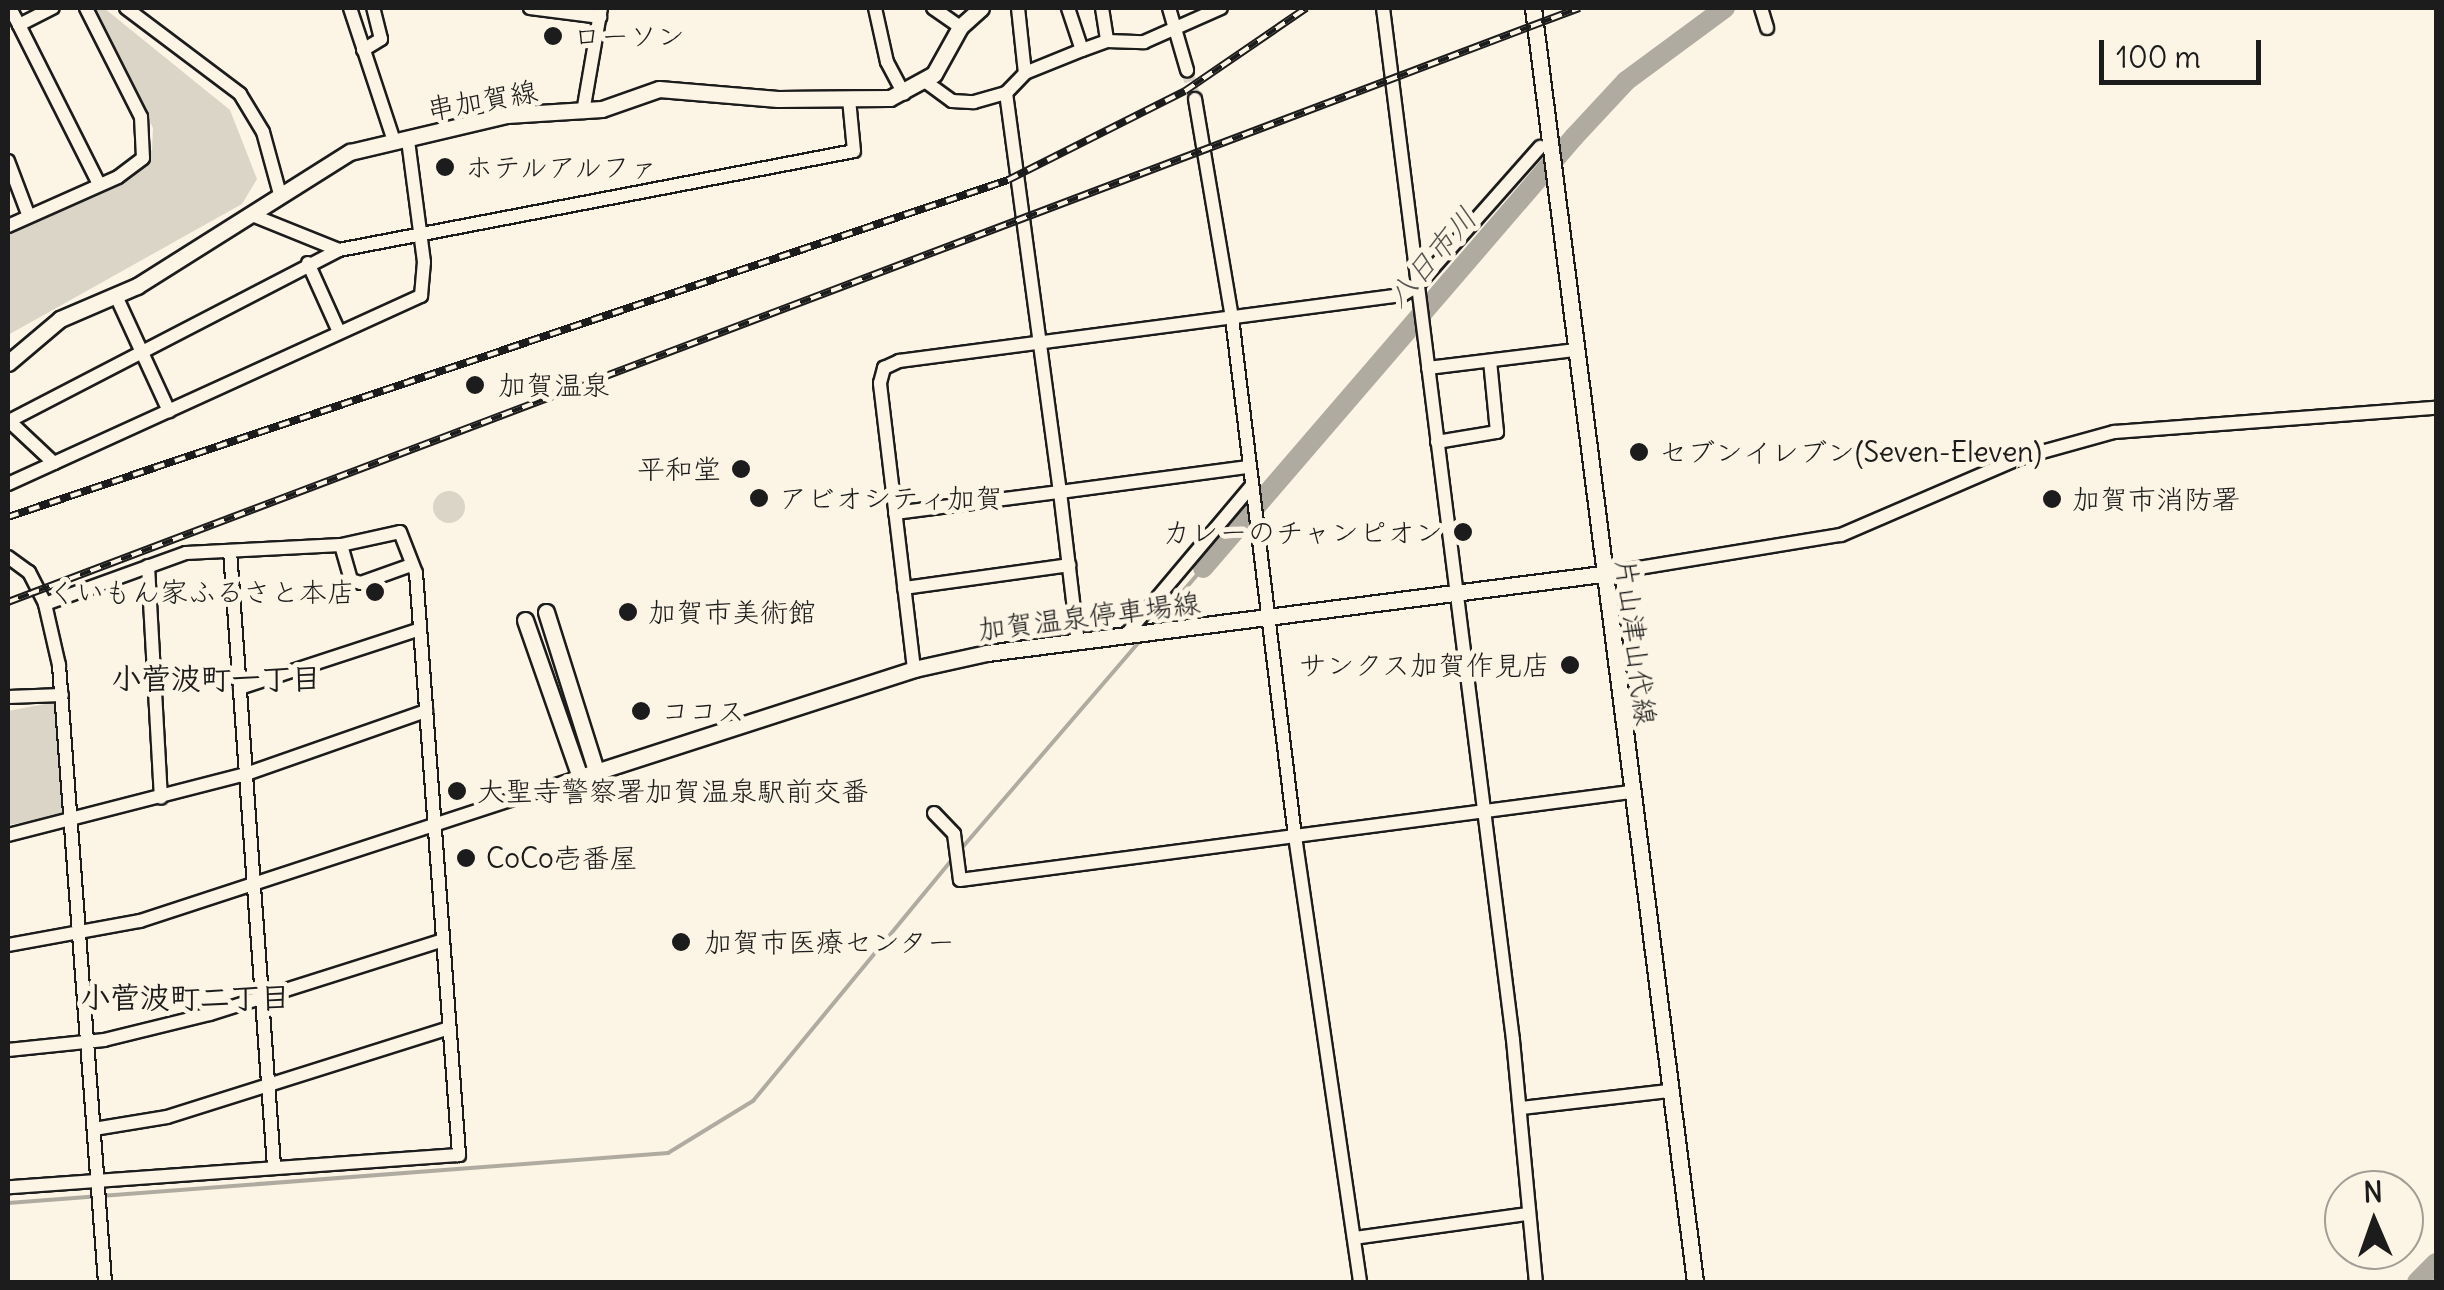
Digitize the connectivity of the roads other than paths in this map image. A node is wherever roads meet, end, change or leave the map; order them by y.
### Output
1 (10, 8) edge
2 (53, 8) edge
3 (86, 8) edge
4 (126, 8) edge
5 (350, 8) edge
6 (373, 8) edge
7 (530, 8) edge
8 (875, 8) edge
9 (933, 8) edge
10 (982, 8) edge
11 (1018, 8) edge
12 (1068, 8) edge
13 (1102, 8) edge
14 (1169, 8) edge
15 (1222, 8) edge
16 (1382, 8) edge
17 (1534, 8) edge
18 (1761, 11) edge
19 (601, 12) edge
20 (19, 25) junction
21 (960, 27) junction
22 (1767, 28) dead end
23 (1176, 31) junction
24 (1107, 41) junction
25 (362, 50) junction
26 (1082, 50) junction
27 (1187, 70) tunnel mouth
28 (1024, 73) junction
29 (926, 82) junction
30 (1006, 93) junction
31 (904, 94) junction
32 (849, 98) junction
33 (1194, 99) tunnel mouth
34 (583, 112) junction
35 (401, 140) junction
36 (1546, 145) junction
37 (8, 161) edge
38 (98, 184) junction
39 (280, 194) junction
40 (28, 214) junction
41 (252, 215) junction
42 (8, 226) edge
43 (419, 234) junction
44 (339, 250) junction
45 (308, 263) junction
46 (1417, 290) junction
47 (116, 296) junction
48 (1232, 318) junction
49 (338, 332) junction
50 (1039, 342) junction
51 (142, 350) junction
52 (1574, 350) junction
53 (1490, 361) junction
54 (8, 363) edge
55 (1428, 368) junction
56 (2436, 408) edge
57 (168, 411) junction
58 (8, 420) edge
59 (1437, 442) junction
60 (54, 463) junction
61 (1248, 467) junction
62 (8, 484) edge
63 (1252, 488) junction
64 (1060, 492) junction
65 (895, 513) junction
66 (340, 544) junction
67 (230, 551) junction
68 (8, 557) edge
69 (410, 565) junction
70 (1068, 565) junction
71 (148, 566) junction
72 (1602, 574) junction
73 (904, 588) junction
74 (1456, 593) junction
75 (45, 604) junction
76 (546, 612) dead end
77 (1270, 618) junction
78 (526, 620) dead end
79 (420, 629) junction
80 (1128, 636) junction
81 (1078, 642) junction
82 (914, 669) junction
83 (240, 688) junction
84 (62, 695) junction
85 (8, 697) edge
86 (426, 710) junction
87 (246, 774) junction
88 (588, 774) junction
89 (1630, 792) junction
90 (161, 798) junction
91 (1484, 812) junction
92 (934, 814) dead end
93 (72, 822) junction
94 (436, 826) junction
95 (8, 835) edge
96 (1295, 836) junction
97 (254, 886) junction
98 (80, 934) junction
99 (443, 940) junction
100 (8, 945) edge
101 (263, 1000) junction
102 (449, 1028) junction
103 (88, 1042) junction
104 (8, 1050) edge
105 (268, 1088) junction
106 (1670, 1091) junction
107 (1522, 1108) junction
108 (94, 1129) junction
109 (274, 1167) junction
110 (96, 1180) junction
111 (8, 1187) edge
112 (1527, 1214) junction
113 (1354, 1238) junction
114 (105, 1282) edge
115 (1360, 1282) edge
116 (1536, 1282) edge
117 (1694, 1282) edge

1 - 20 street
2 - 20 street
3 - 38 street
4 - 39 street
5 - 25 street
6 - 25 street
7 - 19 street
8 - 31 street
9 - 21 street
10 - 21 main road, 串加賀線
11 - 28 street
12 - 26 street
13 - 24 street
14 - 23 street
15 - 23 street
16 - 46 street
17 - 36 main road, 片山津山代線
18 - 22 street
19 - 34 street
20 - 38 street
21 - 29 main road, 串加賀線
23 - 24 street
23 - 27 street
24 - 26 street
25 - 35 street
26 - 28 street
28 - 30 street
29 - 30 street
29 - 31 main road, 串加賀線
30 - 50 street
31 - 32 main road, 串加賀線
32 - 34 main road, 串加賀線
32 - 43 street
33 - 48 street
34 - 35 main road, 串加賀線
35 - 39 main road, 串加賀線
35 - 43 street
36 - 46 street
36 - 52 main road, 片山津山代線
37 - 40 street
38 - 40 street
39 - 41 main road, 串加賀線
40 - 42 street
41 - 44 street
41 - 47 main road, 串加賀線
43 - 44 street
43 - 49 street
44 - 45 street
45 - 49 street
45 - 51 street
46 - 48 street
46 - 55 street
47 - 51 street
47 - 54 main road, 串加賀線
48 - 50 street
48 - 61 street
49 - 57 street
50 - 64 street
50 - 65 street
51 - 57 street
51 - 58 street
52 - 53 street
52 - 72 main road, 片山津山代線
53 - 55 street
53 - 59 street
55 - 59 street
56 - 72 street
57 - 60 street
58 - 60 street
59 - 74 street
60 - 62 street
61 - 63 street
61 - 64 street
63 - 77 street
63 - 80 street
64 - 65 street
64 - 70 street
65 - 73 street
66 - 67 street
66 - 69 street
66 - 69 street
67 - 71 street
67 - 83 street
68 - 75 street
69 - 79 street
70 - 73 street
70 - 81 street
71 - 75 street
71 - 90 street
72 - 74 main road, 加賀温泉停車場線
72 - 89 main road, 片山津山代線
73 - 82 street
74 - 77 main road, 加賀温泉停車場線
74 - 91 street
75 - 84 street
76 - 88 main road
77 - 80 main road, 加賀温泉停車場線
77 - 96 street
78 - 88 main road
79 - 83 street
79 - 86 street
80 - 81 main road, 加賀温泉停車場線
81 - 82 main road, 加賀温泉停車場線
82 - 88 main road, 加賀温泉停車場線
83 - 87 street
84 - 85 street
84 - 93 street
86 - 87 street
86 - 94 street
87 - 90 street
87 - 97 street
88 - 94 street
89 - 91 street
89 - 106 main road, 片山津山代線
90 - 93 street
91 - 96 street
91 - 107 street
92 - 96 street
93 - 95 street
93 - 98 street
94 - 97 street
94 - 99 street
96 - 113 street
97 - 98 street
97 - 101 street
98 - 100 street
98 - 103 street
99 - 101 street
99 - 102 street
101 - 103 street
101 - 105 street
102 - 105 street
102 - 109 street
103 - 104 street
103 - 108 street
105 - 108 street
105 - 109 street
106 - 107 street
106 - 117 main road, 片山津山代線
107 - 112 street
108 - 110 street
109 - 110 street
110 - 111 street
110 - 114 street
112 - 113 street
112 - 116 street
113 - 115 street

